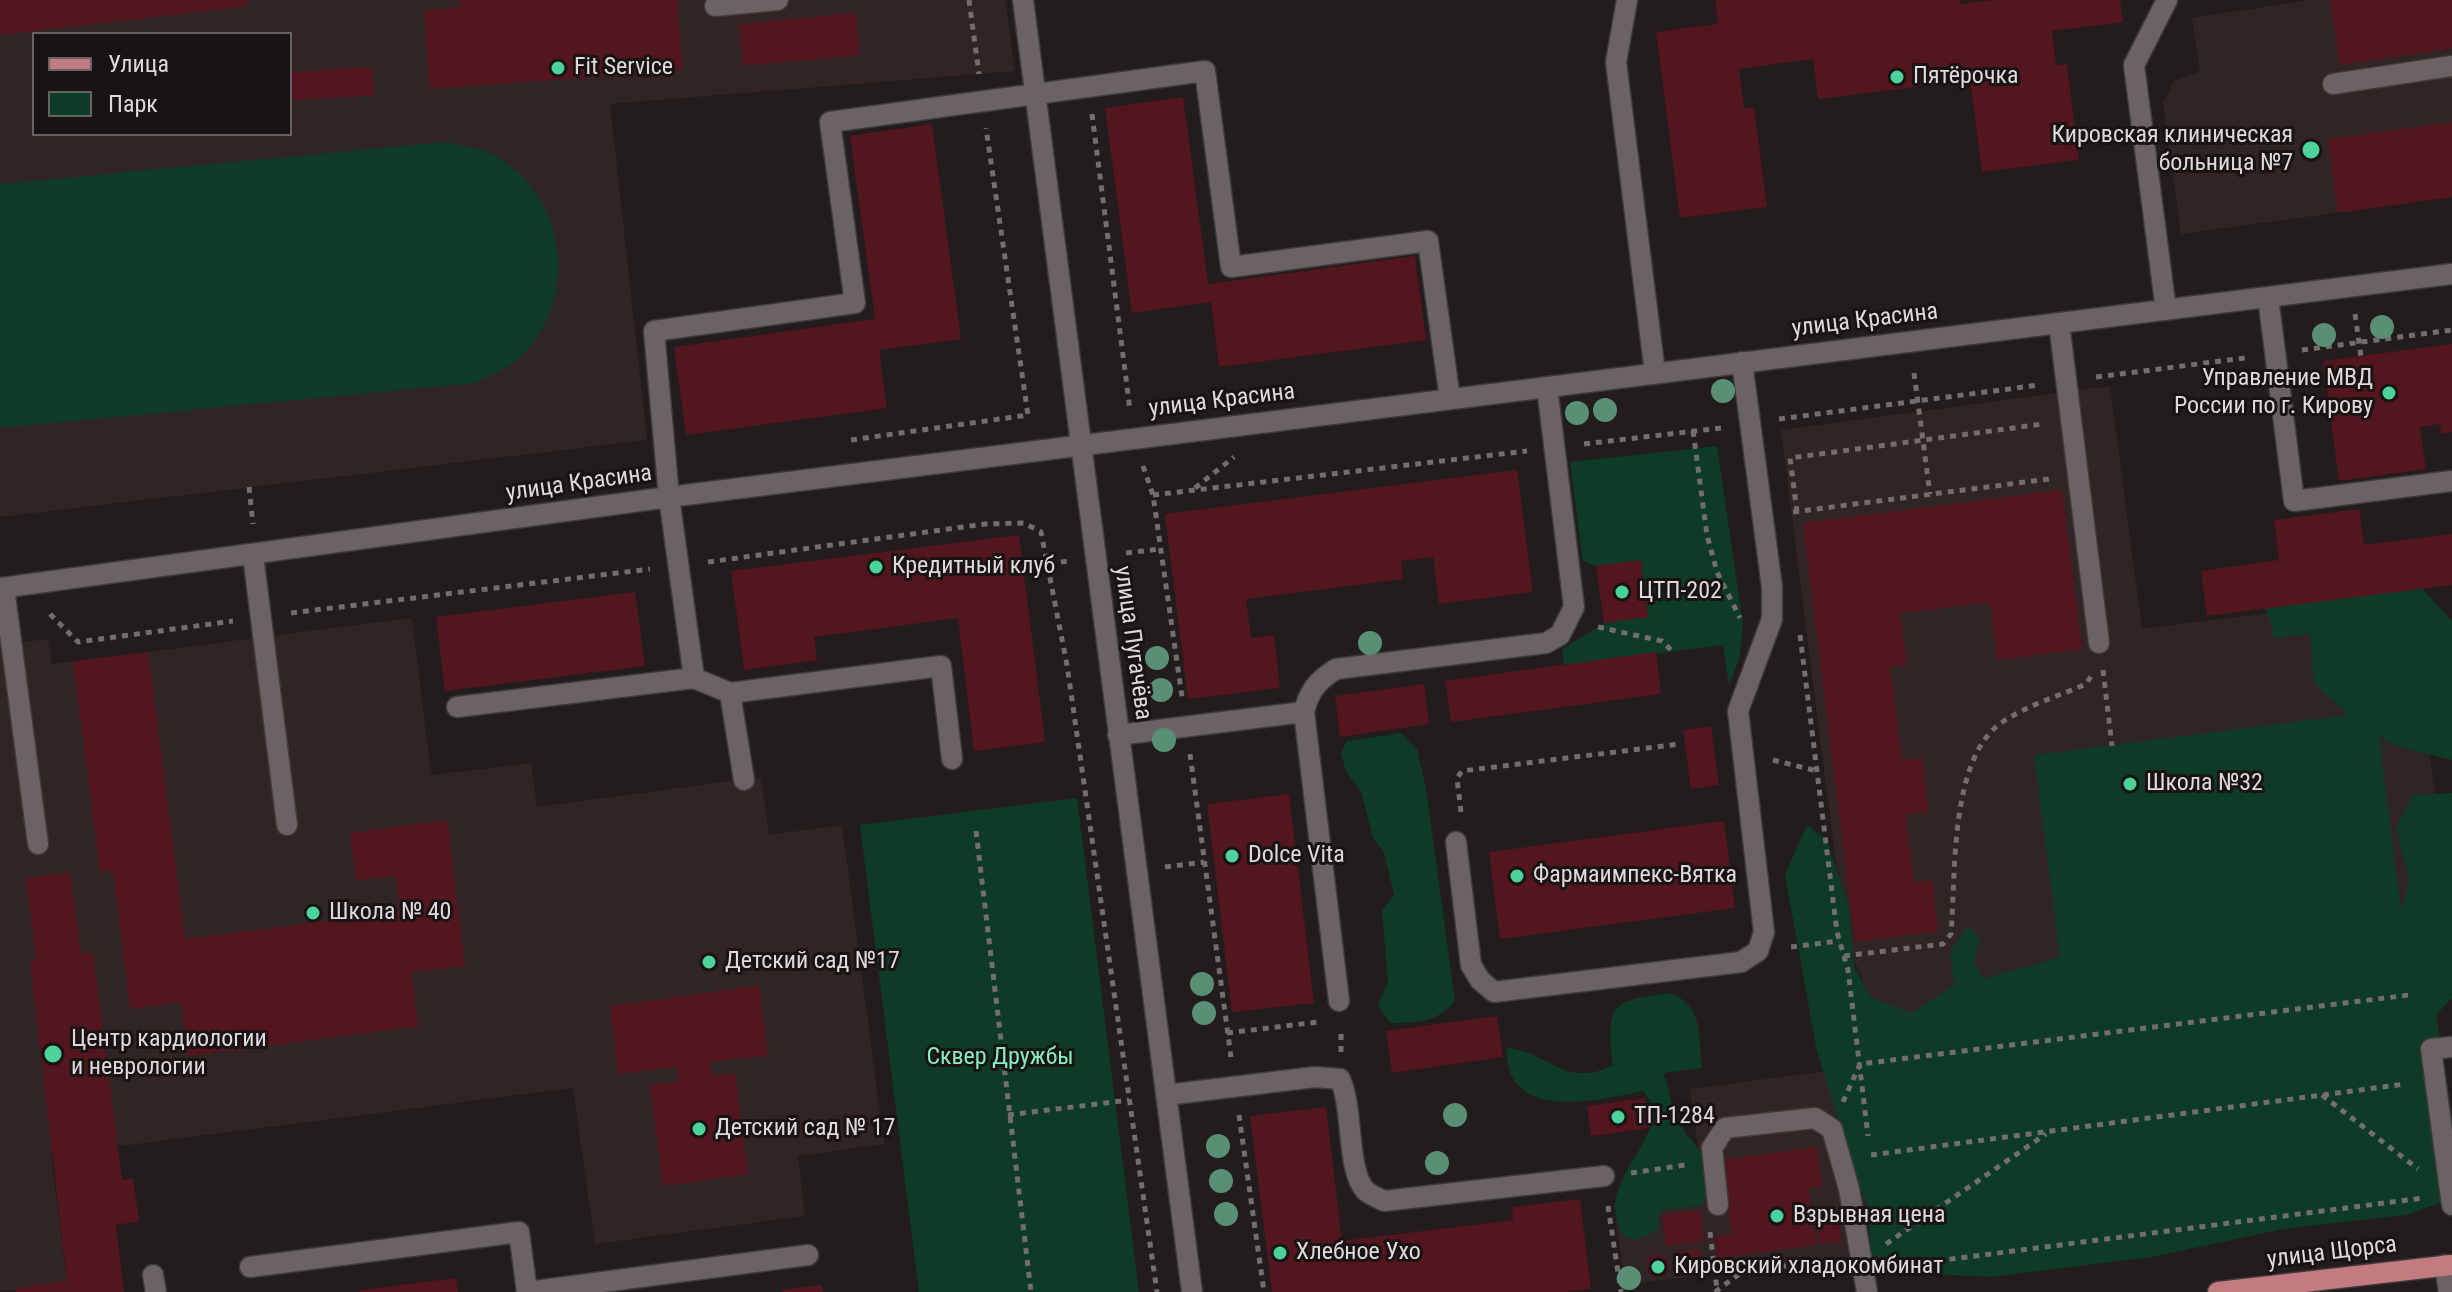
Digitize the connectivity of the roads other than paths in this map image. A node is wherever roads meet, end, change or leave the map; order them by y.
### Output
1 (778, 0) edge
2 (1023, 0) edge
3 (1627, 0) edge
4 (2167, 0) edge
5 (715, 6) dead end
6 (2452, 66) edge
7 (2333, 84) dead end
8 (1035, 94) junction
9 (2452, 274) edge
10 (2268, 297) junction
11 (2166, 310) junction
12 (2059, 323) junction
13 (1742, 362) junction
14 (1655, 373) junction
15 (1547, 387) junction
16 (1450, 399) junction
17 (1079, 445) junction
18 (2452, 481) edge
19 (669, 497) junction
20 (253, 555) junction
21 (2, 588) edge
22 (2099, 643) road end
23 (694, 678) junction
24 (730, 693) junction
25 (457, 707) dead end
26 (1304, 712) junction
27 (1118, 735) junction
28 (952, 759) dead end
29 (744, 780) dead end
30 (287, 825) dead end
31 (1456, 842) dead end
32 (38, 844) dead end
33 (1340, 1010) road end
34 (2452, 1047) edge
35 (1166, 1095) junction
36 (1604, 1176) road end
37 (2451, 1200) edge
38 (1718, 1205) dead end
39 (808, 1255) dead end
40 (2449, 1265) edge
41 (250, 1267) dead end
42 (1192, 1292) edge
43 (1867, 1292) edge
44 (2218, 1292) edge
45 (2449, 1292) edge

1 - 5 street
2 - 8 street, улица Пугачёва
3 - 14 street
4 - 11 street
6 - 7 street
8 - 16 street
8 - 17 street, улица Пугачёва
8 - 19 street
9 - 10 street, улица Красина
10 - 11 street, улица Красина
10 - 18 street
11 - 12 street, улица Красина
12 - 13 street, улица Красина
12 - 22 street
13 - 14 street, улица Красина
13 - 31 street
14 - 15 street, улица Красина
15 - 16 street, улица Красина
15 - 26 street
16 - 17 street, улица Красина
17 - 19 street, улица Красина
17 - 27 street, улица Пугачёва
19 - 20 street, улица Красина
19 - 23 street
20 - 21 street, улица Красина
20 - 30 street
21 - 32 street
23 - 24 street
23 - 25 street
24 - 28 street
24 - 29 street
26 - 27 street
26 - 33 street
27 - 35 street, улица Пугачёва
34 - 37 street
35 - 36 street
35 - 42 street, улица Пугачёва
38 - 43 street
39 - 41 street
40 - 44 main road, улица Щорса
40 - 45 street

